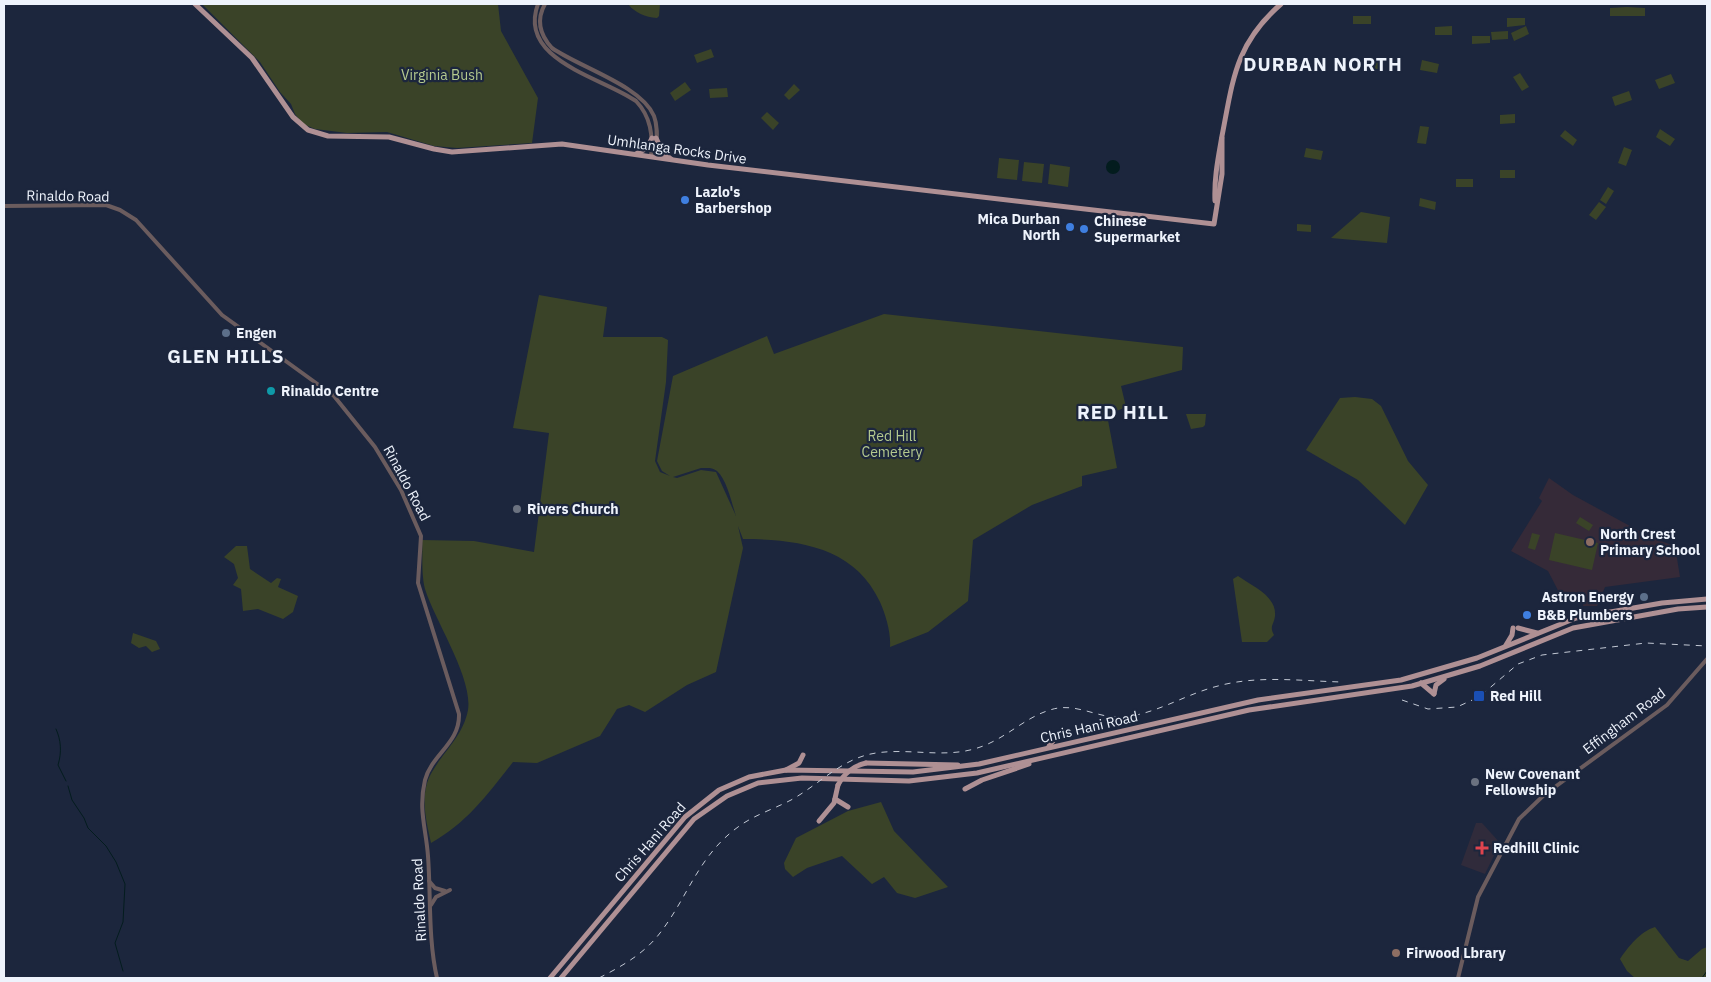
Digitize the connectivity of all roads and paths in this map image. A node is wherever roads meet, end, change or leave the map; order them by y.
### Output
1 (195, 4) edge
2 (538, 4) edge
3 (545, 4) edge
4 (1282, 4) edge
5 (558, 53) junction
6 (555, 58) junction
7 (654, 136) junction
8 (636, 154) junction
9 (653, 157) junction
10 (672, 160) junction
11 (4, 206) edge
12 (1216, 206) junction
13 (1203, 223) junction
14 (1707, 599) edge
15 (1707, 607) edge
16 (1538, 633) junction
17 (1504, 647) junction
18 (1707, 659) edge
19 (1449, 676) junction
20 (1421, 683) junction
21 (1057, 736) dead end
22 (1047, 748) junction
23 (803, 755) dead end
24 (1036, 760) junction
25 (971, 766) junction
26 (786, 770) junction
27 (965, 789) dead end
28 (835, 799) junction
29 (848, 807) dead end
30 (819, 820) dead end
31 (429, 881) junction
32 (450, 890) dead end
33 (445, 891) dead end
34 (430, 905) junction
35 (437, 978) edge
36 (550, 978) edge
37 (561, 978) edge
38 (1458, 978) edge

1 - 8 main road, Umhlanga Rocks Drive
2 - 6 street
3 - 5 street
4 - 12 main road
5 - 6 street
5 - 7 street
6 - 7 street
7 - 8 main road
7 - 9 street
7 - 10 main road
8 - 9 main road, Umhlanga Rocks Drive
9 - 10 main road, Umhlanga Rocks Drive
10 - 13 main road, Umhlanga Rocks Drive
11 - 31 street, Rinaldo Road
12 - 13 main road
12 - 13 main road, Umhlanga Rocks Drive
14 - 16 main road, Chris Hani Road
15 - 19 main road, Chris Hani Road
16 - 17 main road, Chris Hani Road
16 - 17 main road
17 - 22 main road, Chris Hani Road
18 - 38 street, Effingham Road
19 - 20 main road, Chris Hani Road
19 - 20 main road
20 - 24 main road, Chris Hani Road
21 - 22 main road
22 - 25 main road, Chris Hani Road
23 - 26 main road
24 - 27 main road
24 - 37 main road, Chris Hani Road
25 - 26 main road, Chris Hani Road
25 - 28 main road, bridge
26 - 36 main road, Chris Hani Road
28 - 29 main road
28 - 30 main road
31 - 33 street
31 - 34 street, Rinaldo Road
32 - 34 street
34 - 35 street, Rinaldo Road

